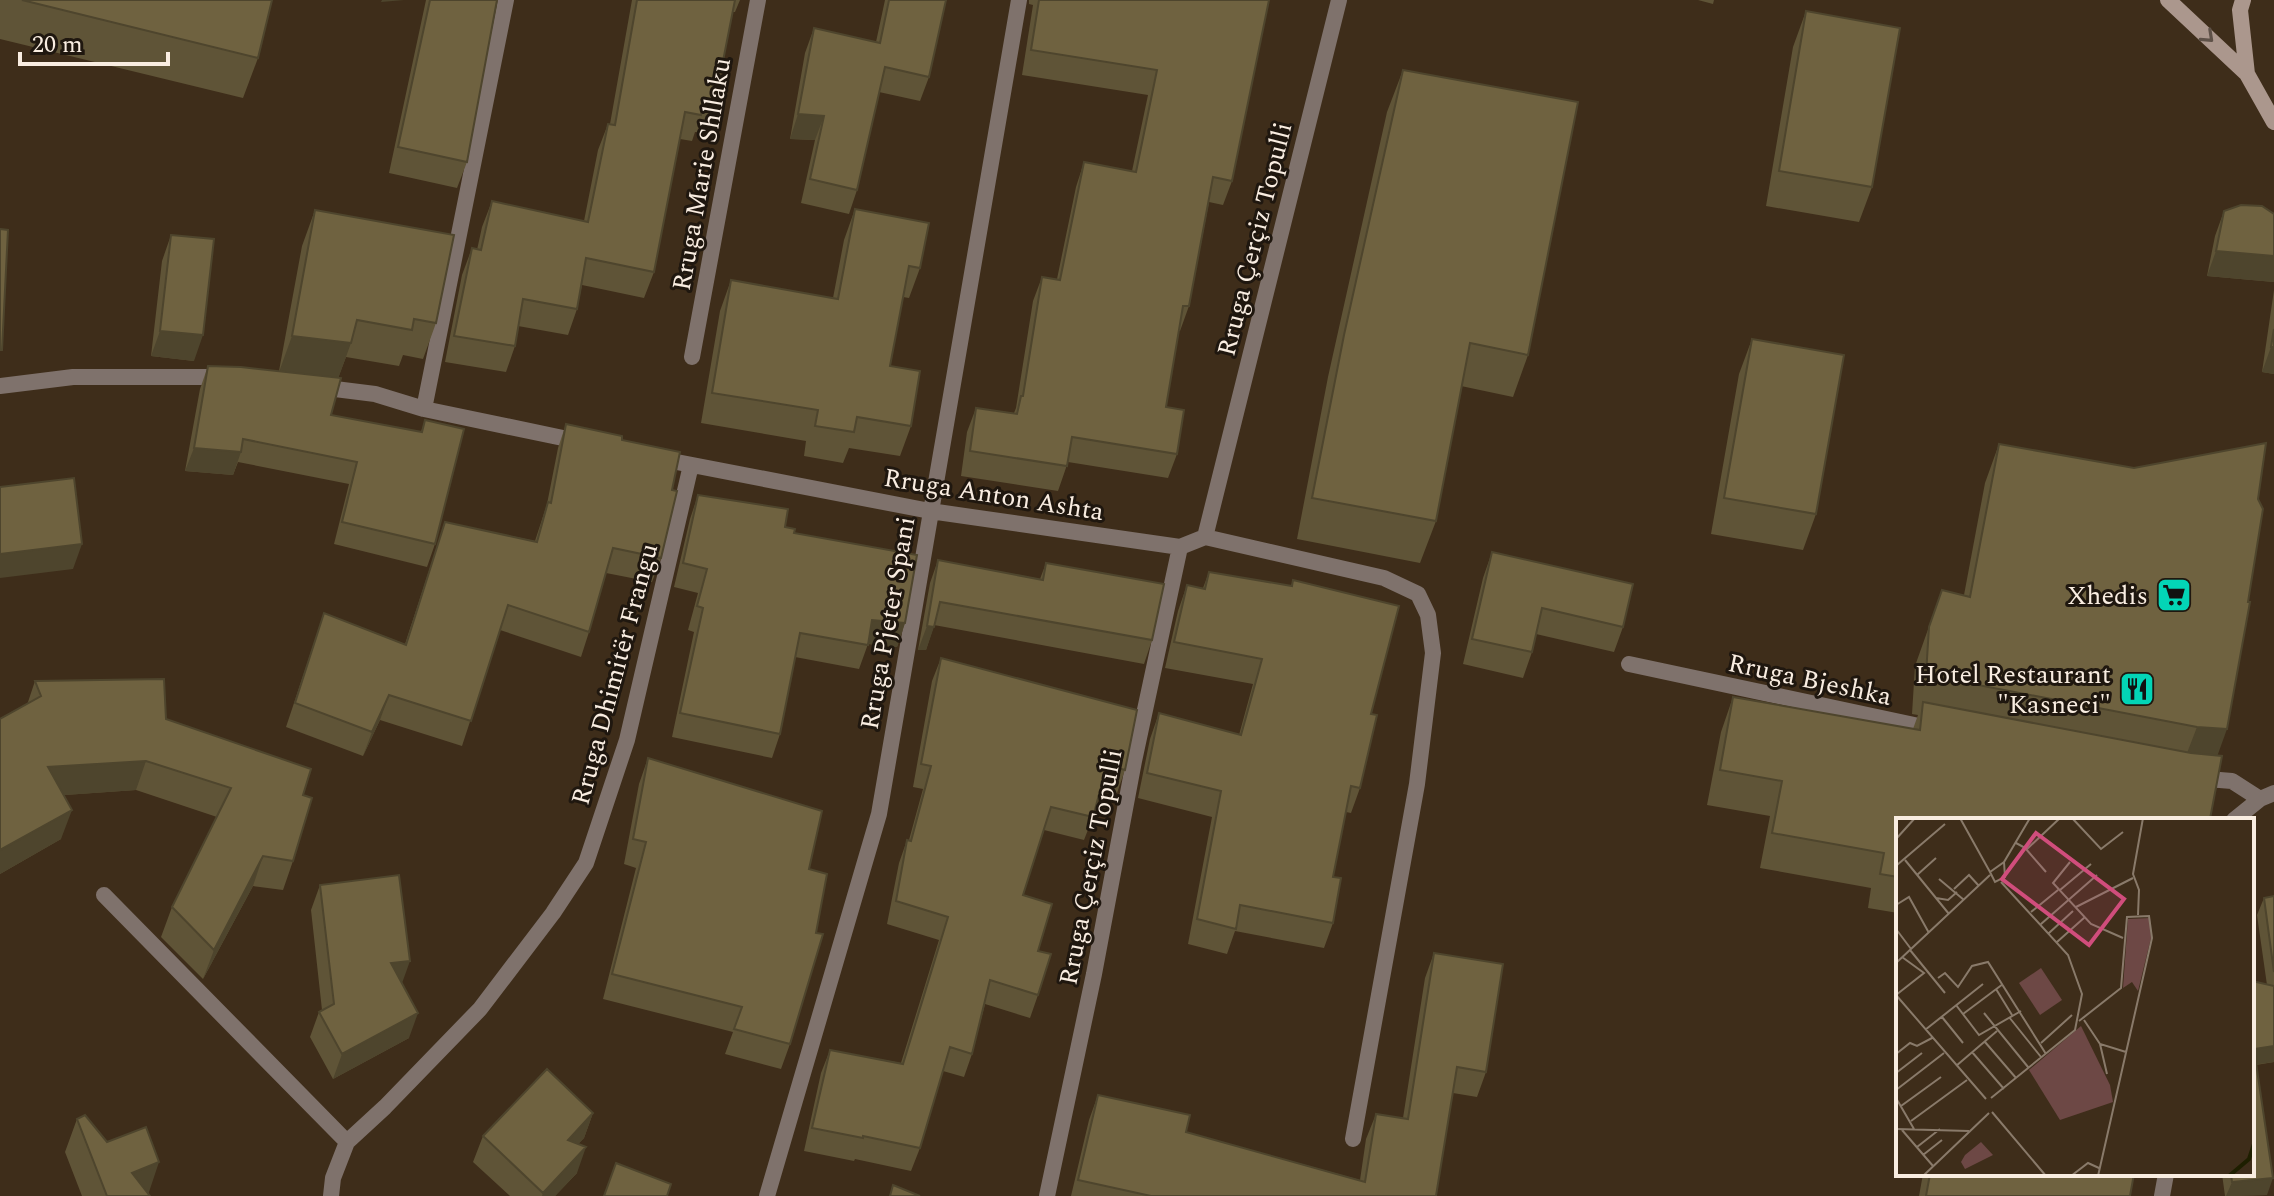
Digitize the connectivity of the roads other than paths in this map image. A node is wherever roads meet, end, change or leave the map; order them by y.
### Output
1 (506, 0) edge
2 (758, 0) edge
3 (1019, 0) edge
4 (1339, 0) edge
5 (2168, 0) edge
6 (2243, 0) edge
7 (2247, 74) junction
8 (2274, 122) edge
9 (692, 357) dead end
10 (234, 378) edge
11 (297, 385) edge
12 (0, 386) edge
13 (424, 409) junction
14 (602, 446) edge
15 (646, 456) edge
16 (691, 465) junction
17 (930, 511) junction
18 (1205, 537) junction
19 (1180, 547) junction
20 (1629, 664) dead end
21 (1947, 732) edge
22 (2181, 777) edge
23 (2267, 796) edge
24 (2237, 818) edge
25 (104, 895) dead end
26 (1353, 1139) dead end
27 (347, 1142) junction
28 (2166, 1176) edge
29 (331, 1196) edge
30 (767, 1196) edge
31 (1047, 1196) edge
32 (2162, 1196) edge

1 - 13 street
2 - 9 street, Rruga Marie Shllaku
3 - 17 street, Rruga Pjeter Spani
4 - 18 street, Rruga Çerçiz Topulli
5 -> 7 main road
6 - 7 main road
7 - 8 main road
10 - 12 street
11 - 13 street
13 - 14 street
15 - 16 street, Rruga Anton Ashta
16 - 17 street, Rruga Anton Ashta
16 - 27 street, Rruga Dhimitër Frangu
17 - 19 street, Rruga Anton Ashta
17 - 30 street, Rruga Pjeter Spani
18 - 19 street, Rruga Anton Ashta
18 - 26 street
19 - 31 street, Rruga Çerçiz Topulli
20 - 21 street, Rruga Bjeshka
22 - 23 street
23 - 24 street
25 - 27 street
27 - 29 street, Rruga Dhimitër Frangu
28 - 32 street

